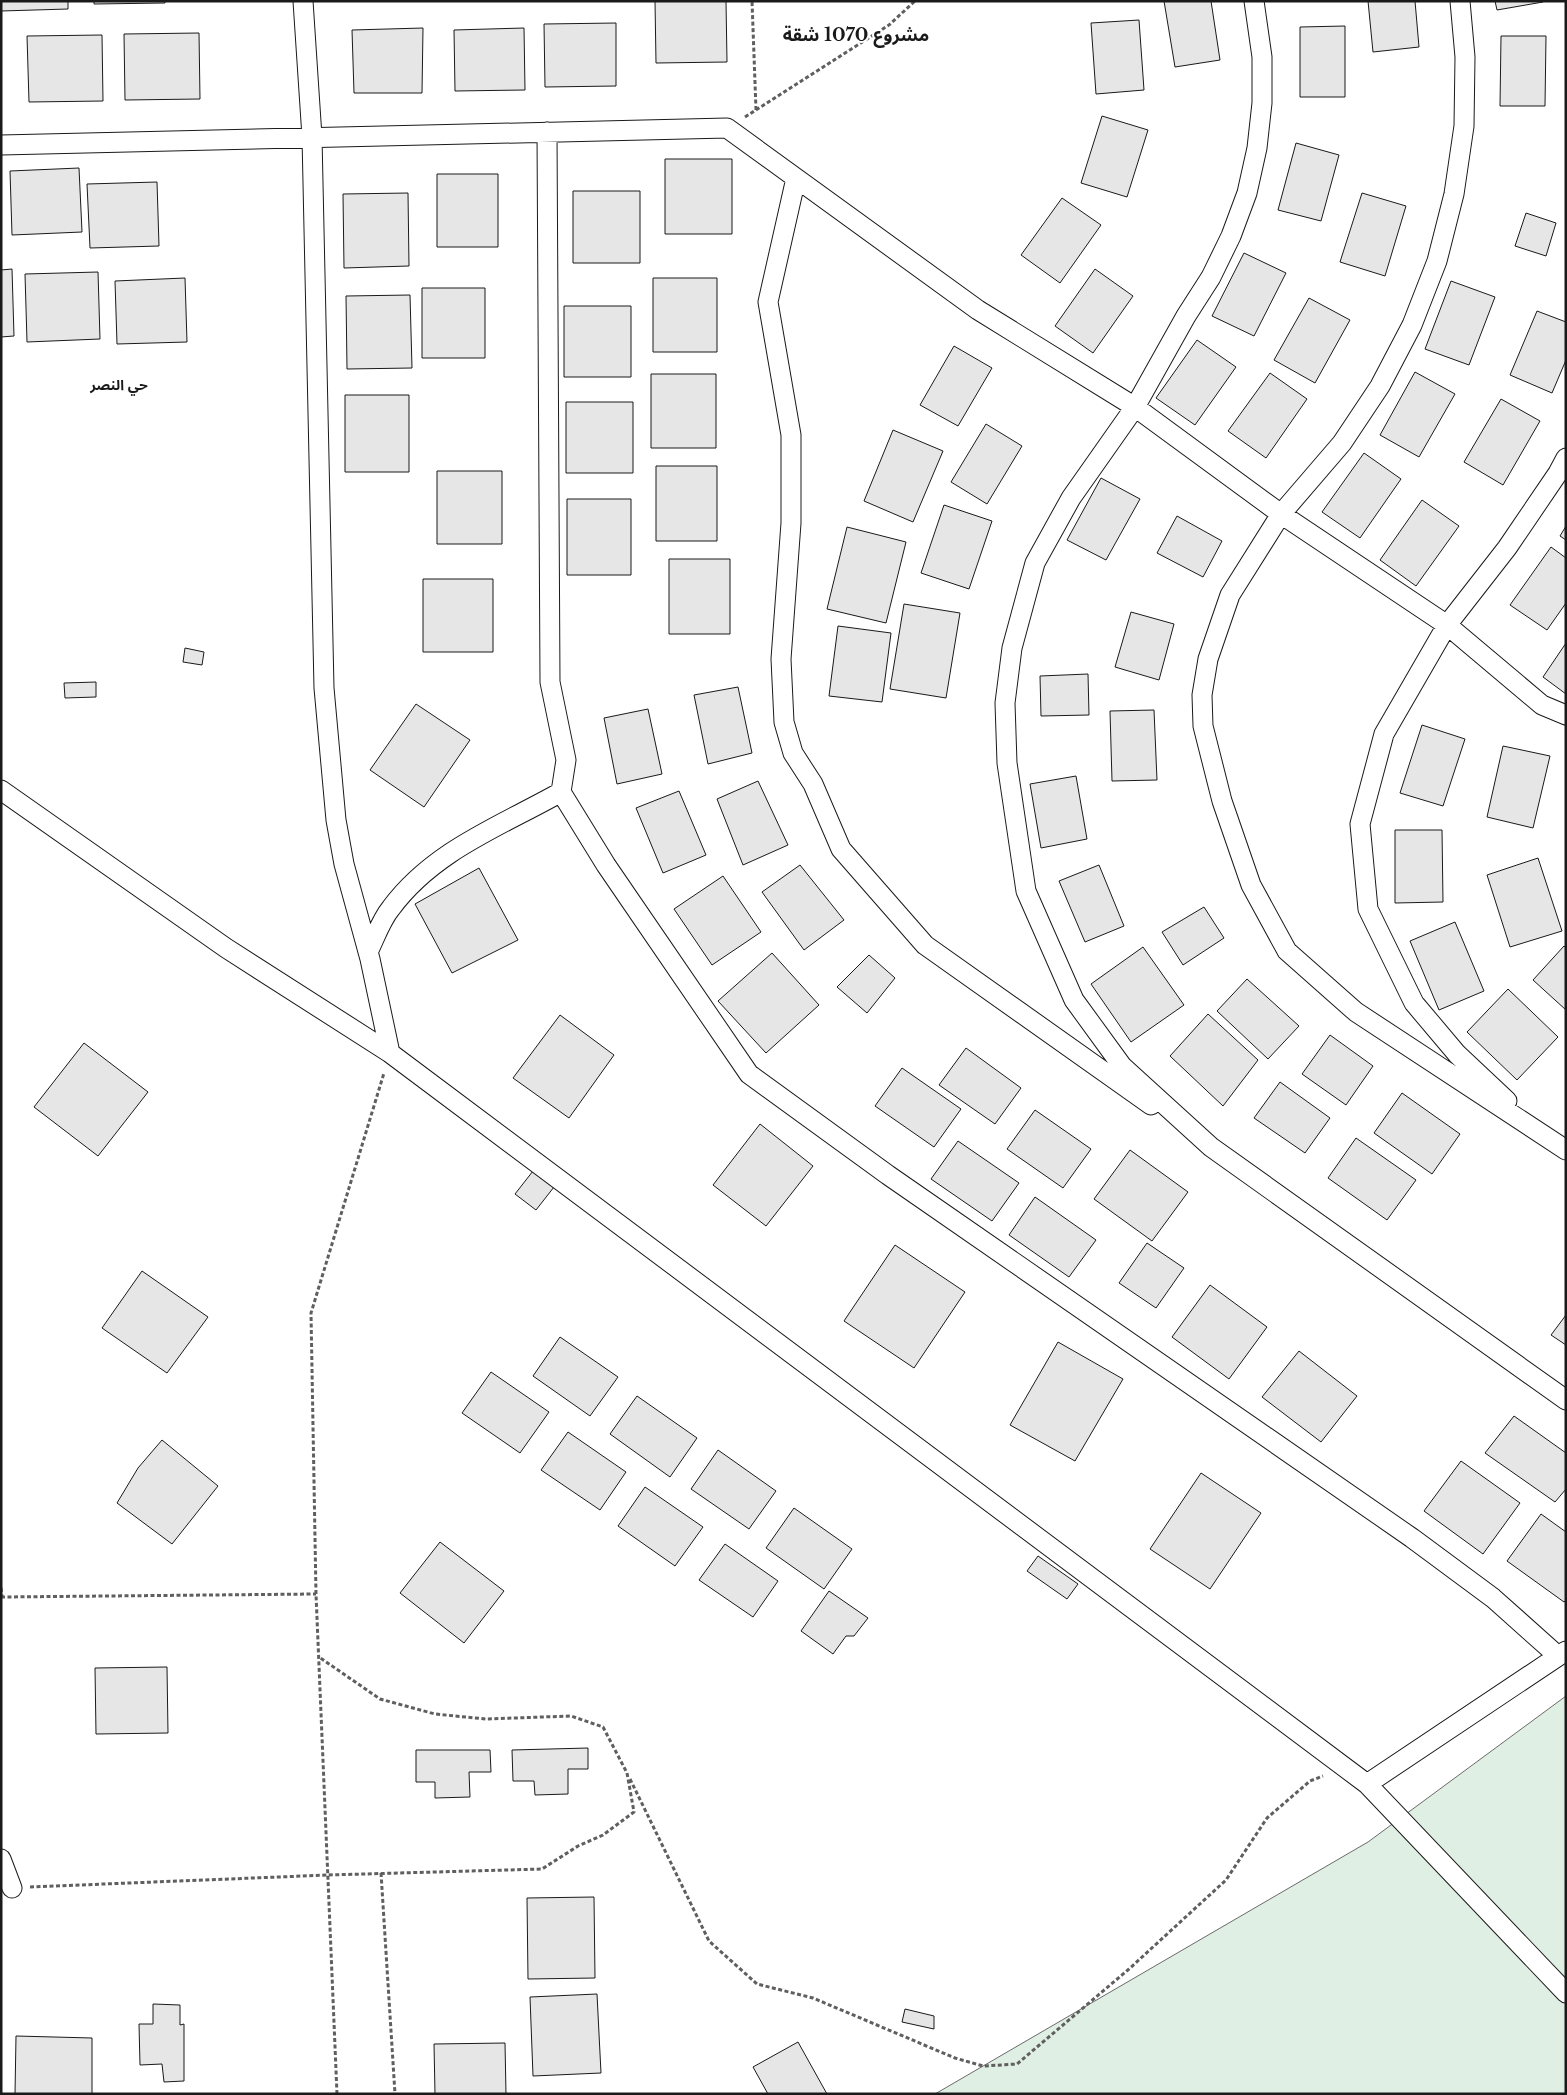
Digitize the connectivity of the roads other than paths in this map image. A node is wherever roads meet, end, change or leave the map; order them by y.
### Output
1 (303, 1) edge
2 (1254, 1) edge
3 (1460, 1) edge
4 (547, 132) junction
5 (312, 137) junction
6 (1, 145) edge
7 (796, 178) junction
8 (1135, 407) junction
9 (1566, 458) edge
10 (1281, 514) junction
11 (1447, 625) junction
12 (1566, 715) edge
13 (1, 790) edge
14 (561, 792) junction
15 (368, 952) junction
16 (390, 1053) junction
17 (1541, 1133) junction
18 (1210, 1147) junction
19 (1566, 1150) edge
20 (1566, 1400) edge
21 (1562, 1654) edge
22 (1367, 1784) junction
23 (1, 1860) edge
24 (12, 1888) road end
25 (1566, 1994) edge

1 - 5 street
2 - 8 street
3 - 10 street
4 - 5 street
4 - 7 street
4 - 14 street
5 - 6 street
5 - 15 street
7 - 8 street
7 - 18 street
8 - 10 street
8 - 18 street
9 - 11 street
10 - 11 street
10 - 17 street
11 - 12 street
11 - 17 street
13 - 16 street
14 - 15 street
14 - 21 street
15 - 16 street
16 - 22 street
17 - 19 street
18 - 20 street
21 - 22 street
22 - 25 street
23 - 24 street

